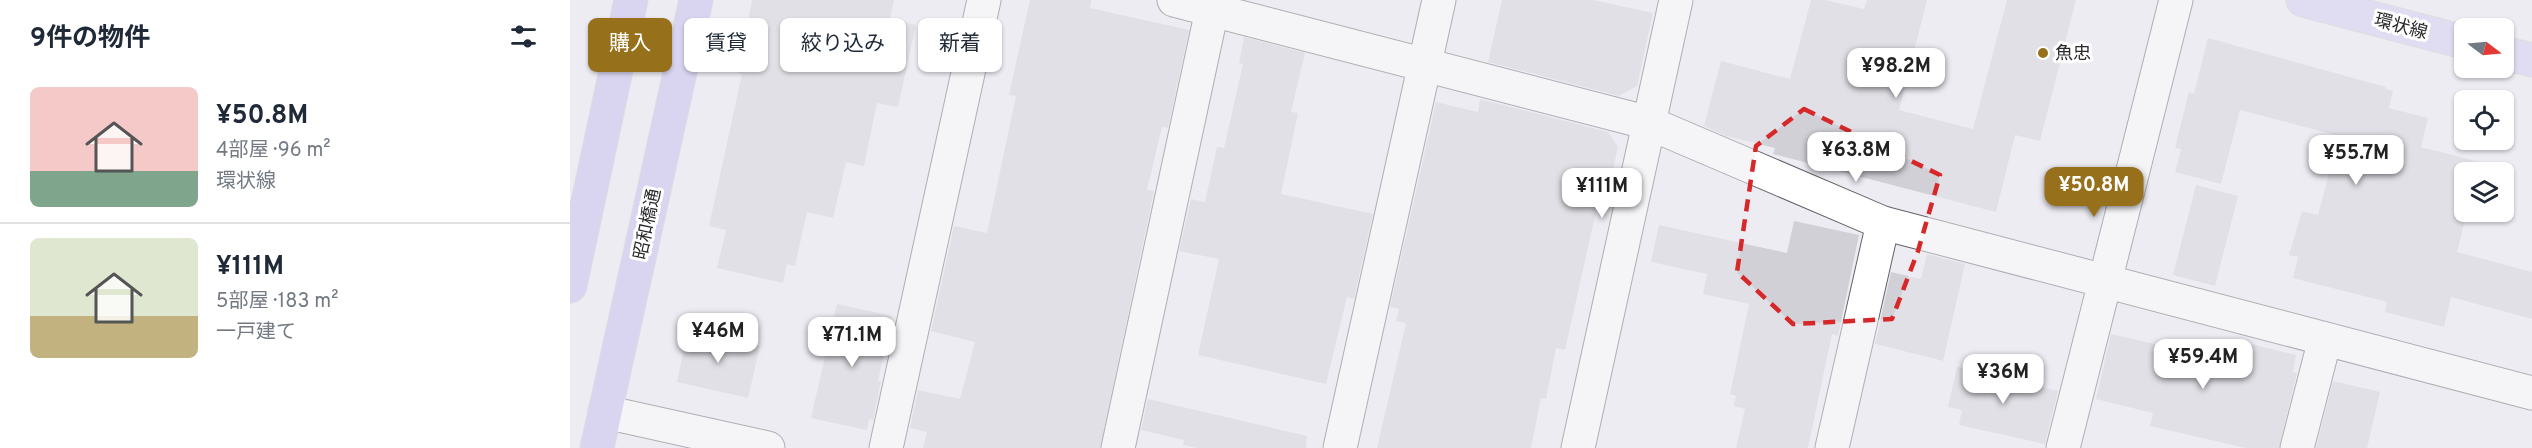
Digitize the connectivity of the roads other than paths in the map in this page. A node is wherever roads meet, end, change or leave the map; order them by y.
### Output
1 (631, 0) edge
2 (696, 0) edge
3 (984, 0) edge
4 (1174, 0) edge
5 (1439, 0) edge
6 (1676, 0) edge
7 (2176, 0) edge
8 (2303, 0) edge
9 (1212, 10) junction
10 (2454, 39) edge
11 (2514, 56) edge
12 (2532, 60) edge
13 (1424, 65) junction
14 (1649, 123) junction
15 (1883, 222) junction
16 (576, 233) edge
17 (2104, 281) junction
18 (570, 286) edge
19 (2325, 339) junction
20 (2532, 393) edge
21 (605, 412) junction
22 (597, 448) edge
23 (768, 448) edge
24 (886, 448) edge
25 (1118, 448) edge
26 (1340, 448) edge
27 (1578, 448) edge
28 (1832, 448) edge
29 (2063, 448) edge
30 (2297, 448) edge

1 - 16 highway
2 - 21 highway, 昭和橋通
3 - 24 street
4 - 9 street
5 - 13 street
6 - 14 street
7 - 17 street
8 - 10 main road, 環状線
9 - 13 street
9 - 25 street
11 - 12 main road
13 - 14 street
13 - 26 street
14 - 15 street
14 - 27 street
15 - 17 street
15 - 28 street
16 - 18 highway
17 - 19 street
17 - 29 street
19 - 20 street
19 - 30 street
21 - 22 highway, 昭和橋通
21 - 23 street

